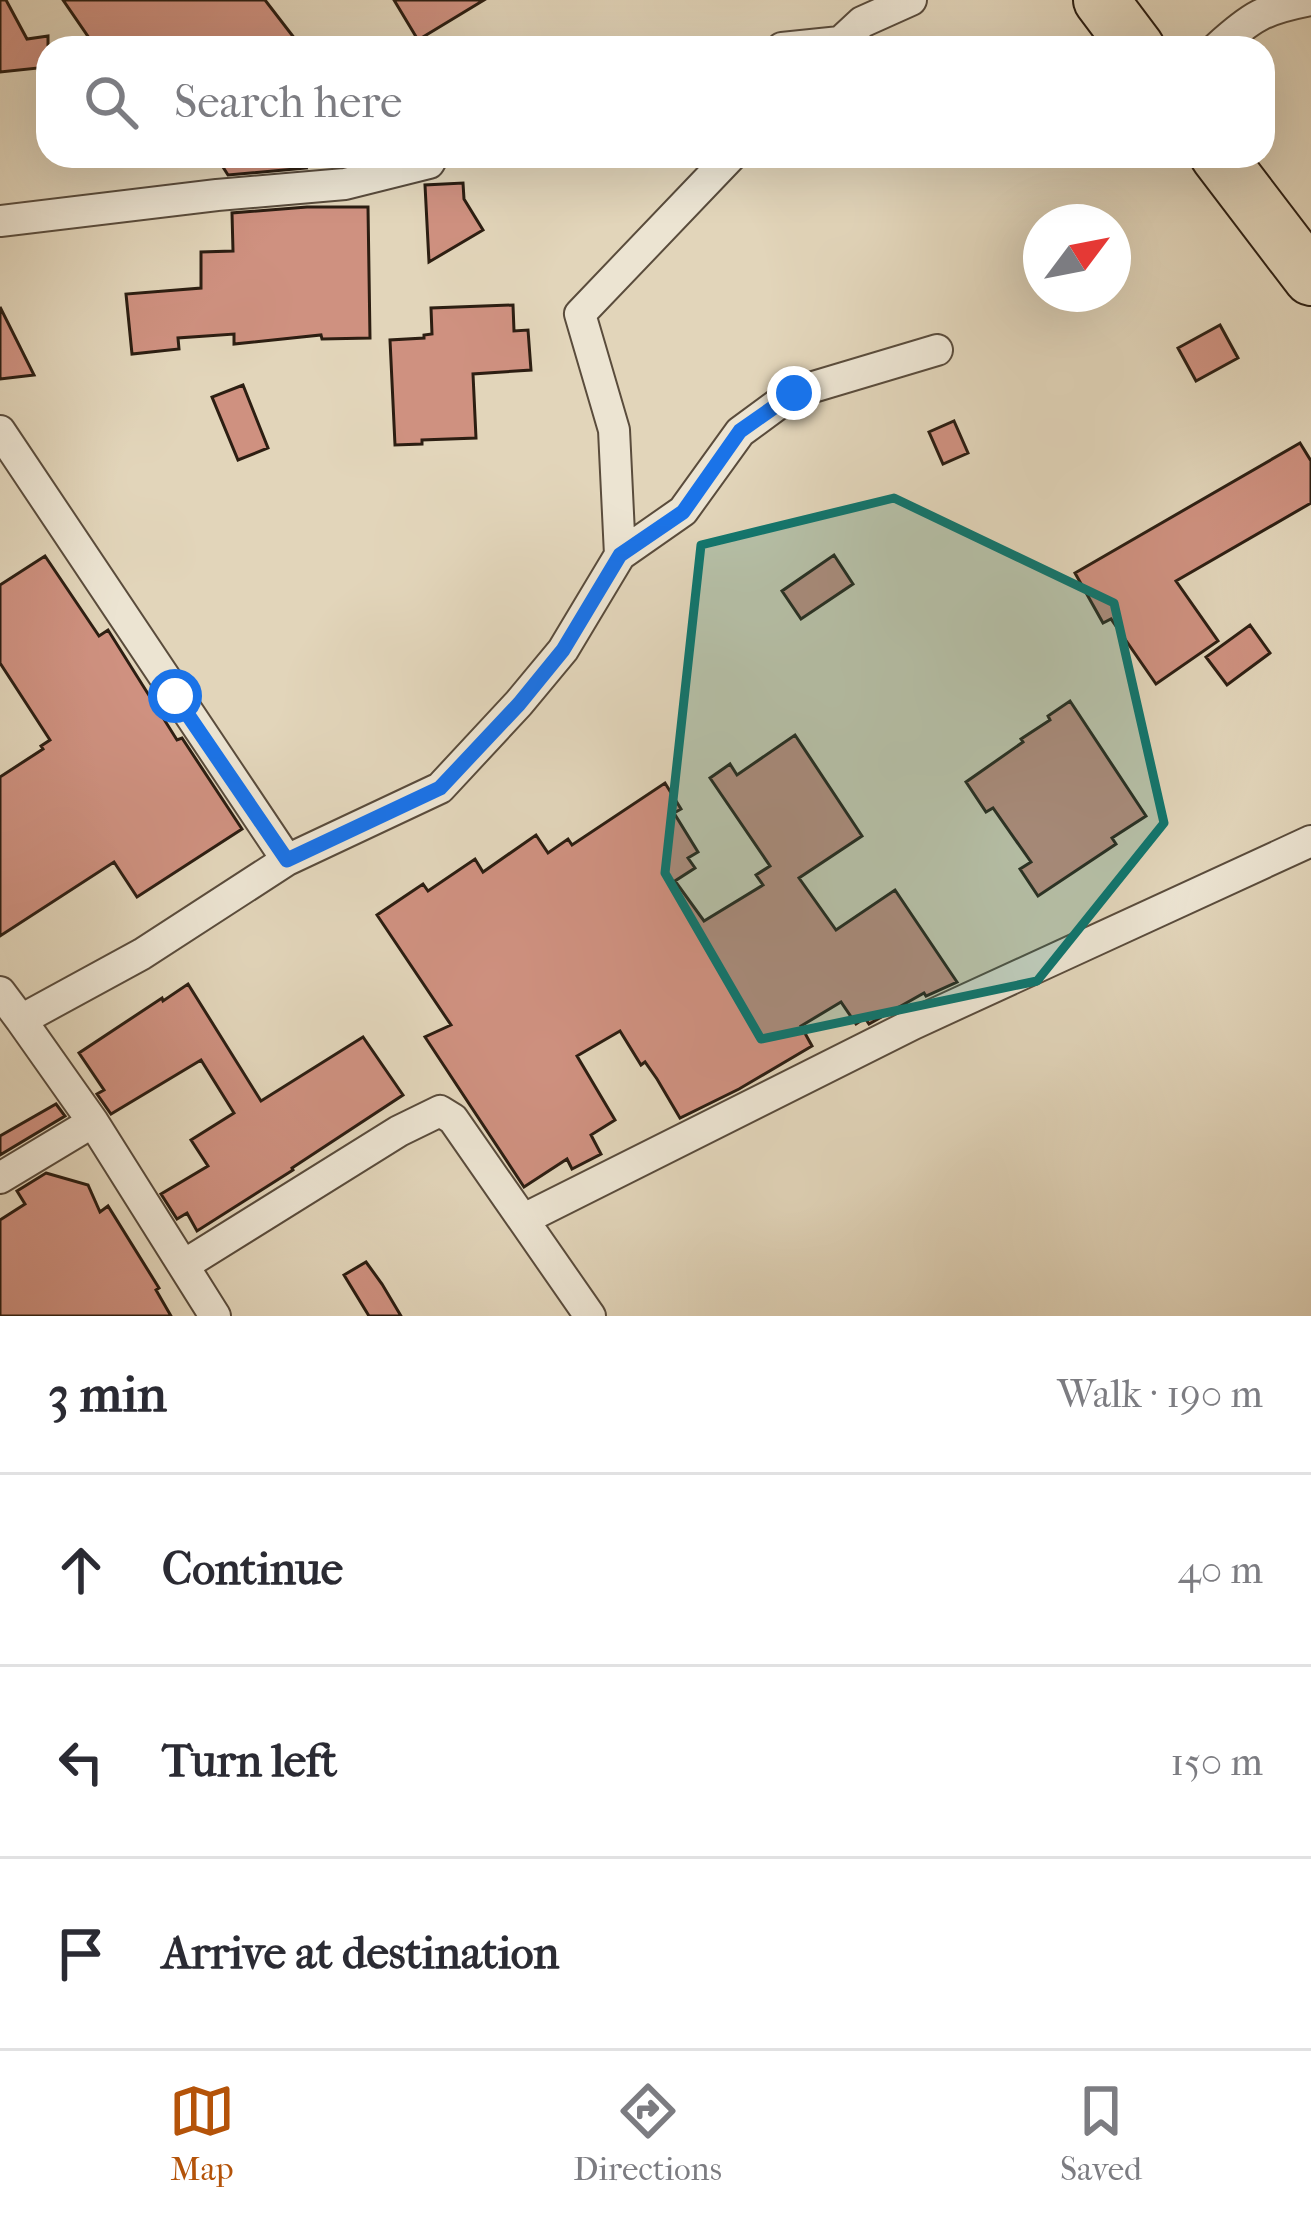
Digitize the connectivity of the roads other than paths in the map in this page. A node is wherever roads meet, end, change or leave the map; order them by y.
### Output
1 (911, 0) edge
2 (1101, 0) edge
3 (1311, 0) edge
4 (1239, 11) edge
5 (847, 36) edge
6 (1128, 36) edge
7 (409, 168) edge
8 (720, 168) edge
9 (1227, 168) edge
10 (0, 221) edge
11 (1311, 278) edge
12 (937, 350) dead end
13 (0, 431) edge
14 (620, 555) junction
15 (1311, 841) edge
16 (287, 860) junction
17 (0, 992) edge
18 (21, 1020) junction
19 (93, 1122) junction
20 (0, 1178) edge
21 (524, 1219) junction
22 (184, 1265) junction
23 (215, 1316) edge
24 (590, 1316) edge

1 - 5 street
2 - 6 highway
3 - 4 street
7 - 10 street
8 - 14 street
9 - 11 highway
12 - 14 street
13 - 16 street
14 - 16 street
15 - 21 street
16 - 18 street
17 - 18 street
18 - 19 street
19 - 20 street
19 - 22 street
21 - 22 street
21 - 24 street
22 - 23 street

